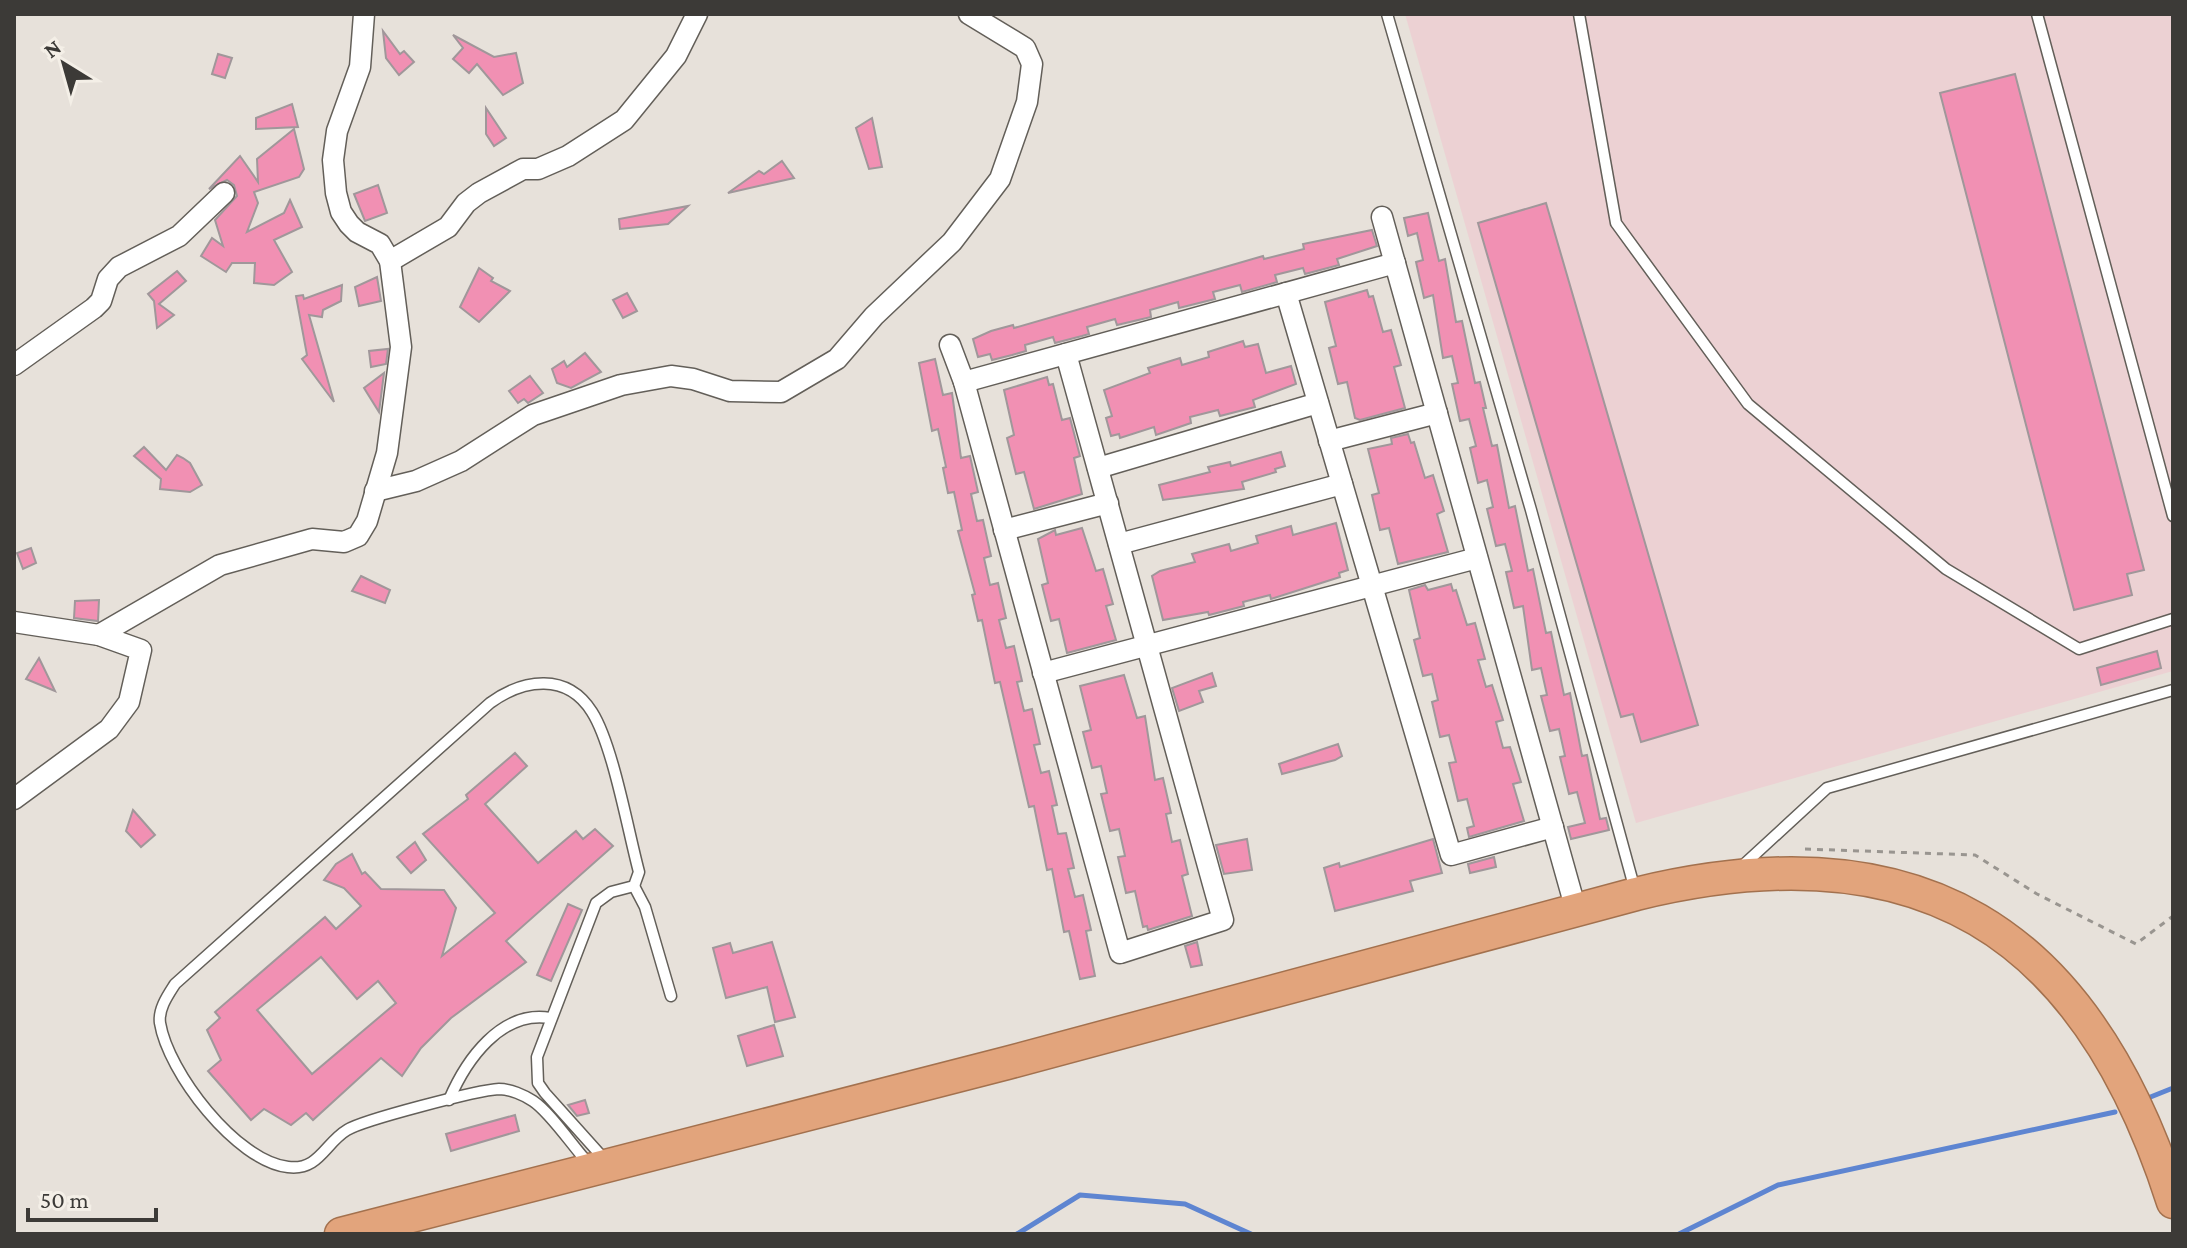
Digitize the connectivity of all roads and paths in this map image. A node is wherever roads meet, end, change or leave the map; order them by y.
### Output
1 (364, 14) edge
2 (697, 14) edge
3 (969, 14) edge
4 (1387, 14) edge
5 (1579, 14) edge
6 (2037, 14) edge
7 (224, 193) dead end
8 (1382, 217) dead end
9 (390, 261) junction
10 (1395, 263) junction
11 (1286, 293) junction
12 (950, 345) dead end
13 (1066, 354) junction
14 (14, 365) edge
15 (964, 382) junction
16 (1318, 403) junction
17 (1437, 413) junction
18 (1329, 441) junction
19 (1098, 468) junction
20 (1342, 484) junction
21 (375, 491) junction
22 (1108, 503) junction
23 (2173, 516) edge
24 (1004, 530) junction
25 (1119, 544) junction
26 (1477, 558) junction
27 (1372, 586) junction
28 (2173, 619) edge
29 (14, 622) edge
30 (99, 635) junction
31 (1147, 645) junction
32 (1043, 673) junction
33 (2173, 690) edge
34 (14, 799) edge
35 (1553, 827) junction
36 (1799, 850) dead end
37 (1729, 878) junction
38 (634, 886) junction
39 (1636, 894) junction
40 (1576, 910) junction
41 (2173, 916) edge
42 (671, 996) dead end
43 (550, 1018) junction
44 (449, 1100) junction
45 (602, 1167) junction
46 (2173, 1202) edge
47 (341, 1234) edge

1 - 9 street
2 - 9 street
3 - 21 street
4 - 39 lane
5 - 28 lane
6 - 23 lane
7 - 14 street
8 - 10 street
9 - 21 street
10 - 11 street
10 - 17 street
11 - 13 street
11 - 16 street
12 - 15 street
13 - 15 street
13 - 19 street
15 - 24 street
16 - 18 street
16 - 19 street
17 - 18 street
17 - 26 street
18 - 20 street
19 - 22 street
20 - 25 street
20 - 27 street
21 - 30 street
22 - 24 street
22 - 25 street
24 - 32 street
25 - 31 street
26 - 27 street
26 - 35 street
27 - 31 street
27 - 35 street
29 - 30 street
30 - 34 street
31 - 32 street
31 - 32 street
33 - 37 lane
35 - 40 street
36 - 41 path
37 - 39 highway
37 - 46 highway
38 - 42 lane
38 - 43 lane
38 - 44 lane
39 - 40 highway
40 - 45 highway
43 - 44 lane
43 - 45 lane
44 - 45 lane
45 - 47 highway

